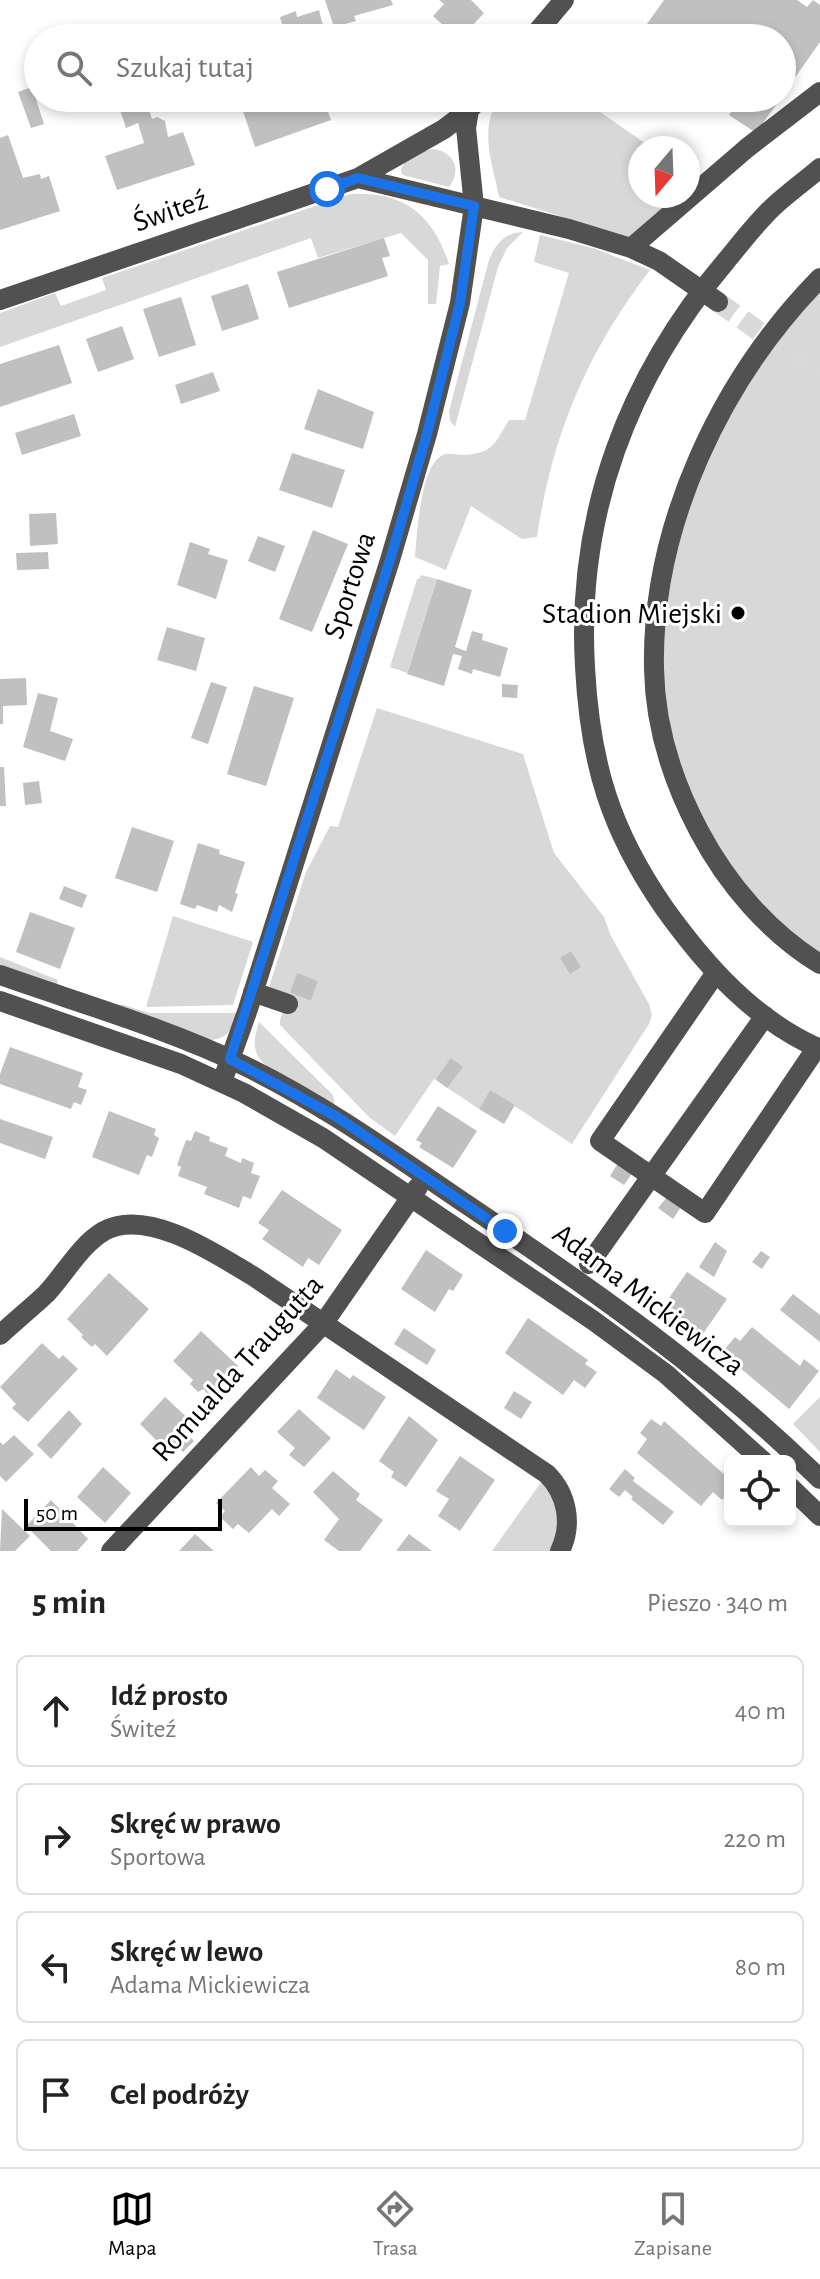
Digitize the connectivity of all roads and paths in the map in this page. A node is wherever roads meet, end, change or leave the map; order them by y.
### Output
1 (564, 0) edge
2 (544, 24) edge
3 (820, 92) edge
4 (796, 110) edge
5 (464, 112) edge
6 (472, 112) edge
7 (794, 112) edge
8 (820, 168) edge
9 (358, 178) junction
10 (474, 206) junction
11 (631, 248) junction
12 (820, 278) edge
13 (710, 296) junction
14 (0, 300) edge
15 (820, 964) edge
16 (715, 974) junction
17 (0, 975) edge
18 (253, 992) junction
19 (0, 1001) edge
20 (288, 1004) dead end
21 (765, 1016) junction
22 (818, 1048) edge
23 (230, 1059) junction
24 (222, 1082) junction
25 (425, 1177) junction
26 (652, 1177) junction
27 (411, 1197) junction
28 (589, 1264) dead end
29 (323, 1324) junction
30 (0, 1335) edge
31 (756, 1455) edge
32 (820, 1479) edge
33 (796, 1493) edge
34 (820, 1516) edge
35 (111, 1551) edge
36 (560, 1551) edge

1 - 2 street
3 - 4 street
5 - 9 street, Świteź
6 - 10 street, Sportowa
7 - 11 street
8 - 13 street
9 - 10 street
9 - 14 street, Świteź
10 - 11 street
10 - 18 street, Sportowa
11 - 13 street
12 - 15 street
13 - 16 street
16 - 21 street
16 - 26 street
17 - 23 street, Adama Mickiewicza
18 - 20 street
18 - 23 street, Sportowa
19 - 24 street, Adama Mickiewicza
21 - 22 street
21 - 26 street
22 - 26 street
23 - 24 street, Sportowa
23 - 25 street, Adama Mickiewicza
24 - 27 street, Adama Mickiewicza
25 - 27 street, Romualda Traugutta
25 - 32 street, Adama Mickiewicza
26 - 28 street
27 - 29 street, Romualda Traugutta
27 - 31 street, Adama Mickiewicza
29 - 30 street
29 - 35 street, Romualda Traugutta
29 - 36 street
33 - 34 street

